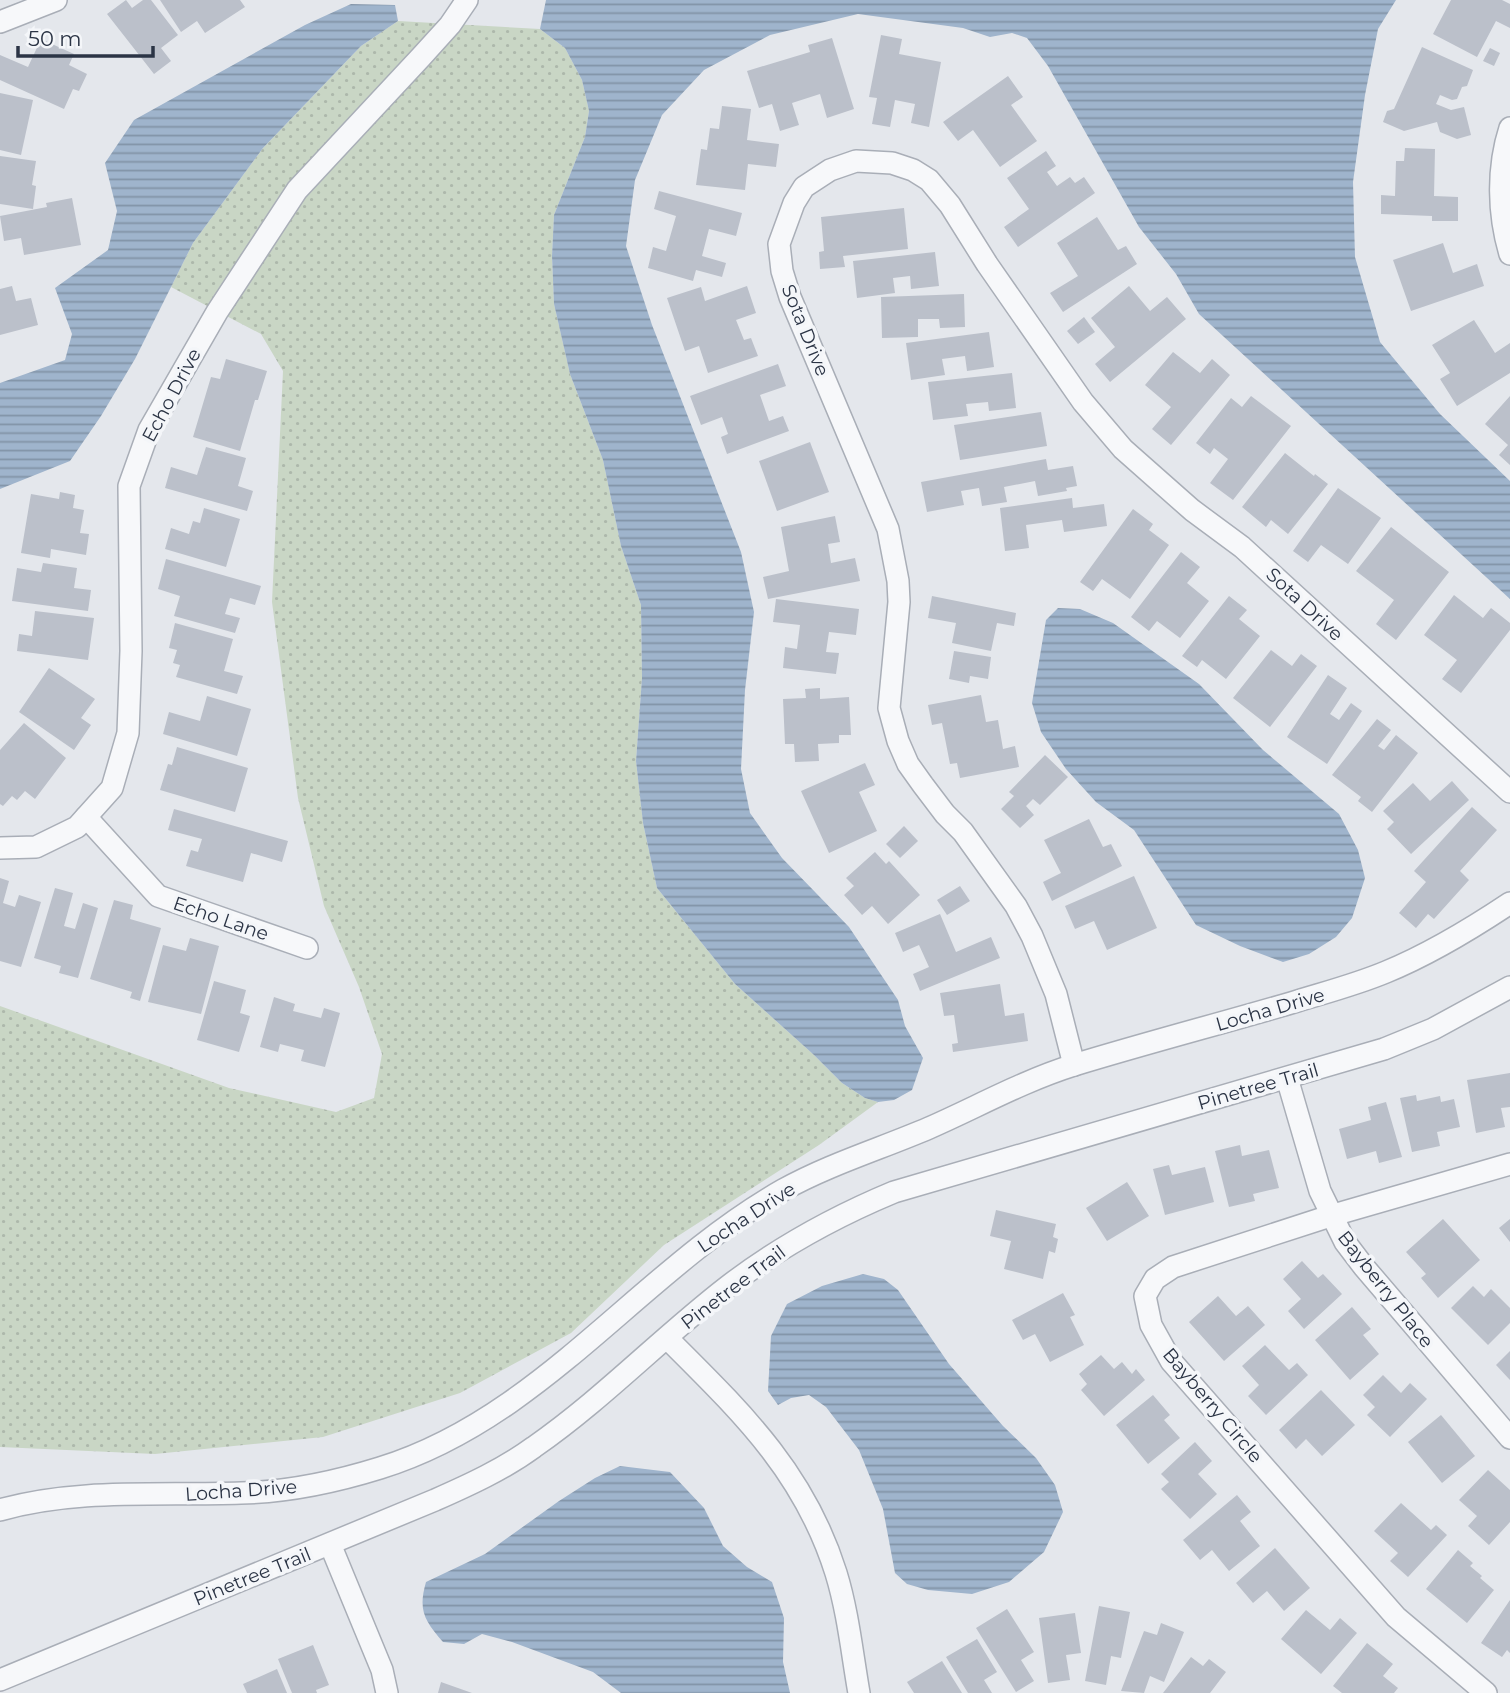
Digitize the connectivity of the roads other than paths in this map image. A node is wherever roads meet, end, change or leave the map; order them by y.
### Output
1 (56, 0) edge
2 (467, 0) edge
3 (0, 22) edge
4 (1510, 128) edge
5 (1506, 170) edge
6 (1510, 254) edge
7 (1510, 792) edge
8 (86, 817) junction
9 (0, 848) edge
10 (1510, 903) edge
11 (307, 948) dead end
12 (1510, 987) edge
13 (1074, 1065) junction
14 (1287, 1078) junction
15 (1510, 1164) edge
16 (1330, 1216) junction
17 (667, 1338) junction
18 (1510, 1438) edge
19 (0, 1510) edge
20 (330, 1544) junction
21 (0, 1680) edge
22 (387, 1693) edge
23 (859, 1693) edge
24 (1486, 1693) edge

1 - 3 street
2 - 8 street, Echo Drive
4 - 5 street
5 - 6 street
7 - 13 street, Sota Drive
8 - 9 street, Echo Drive
8 - 11 street, Echo Lane
10 - 13 street, Locha Drive
12 - 14 street, Pinetree Trail
13 - 19 street, Locha Drive
14 - 16 street, Bayberry Place
14 - 17 street, Pinetree Trail
15 - 16 street, Bayberry Circle
16 - 18 street, Bayberry Place
16 - 24 street, Bayberry Circle
17 - 20 street, Pinetree Trail
17 - 23 street
20 - 21 street, Pinetree Trail
20 - 22 street

